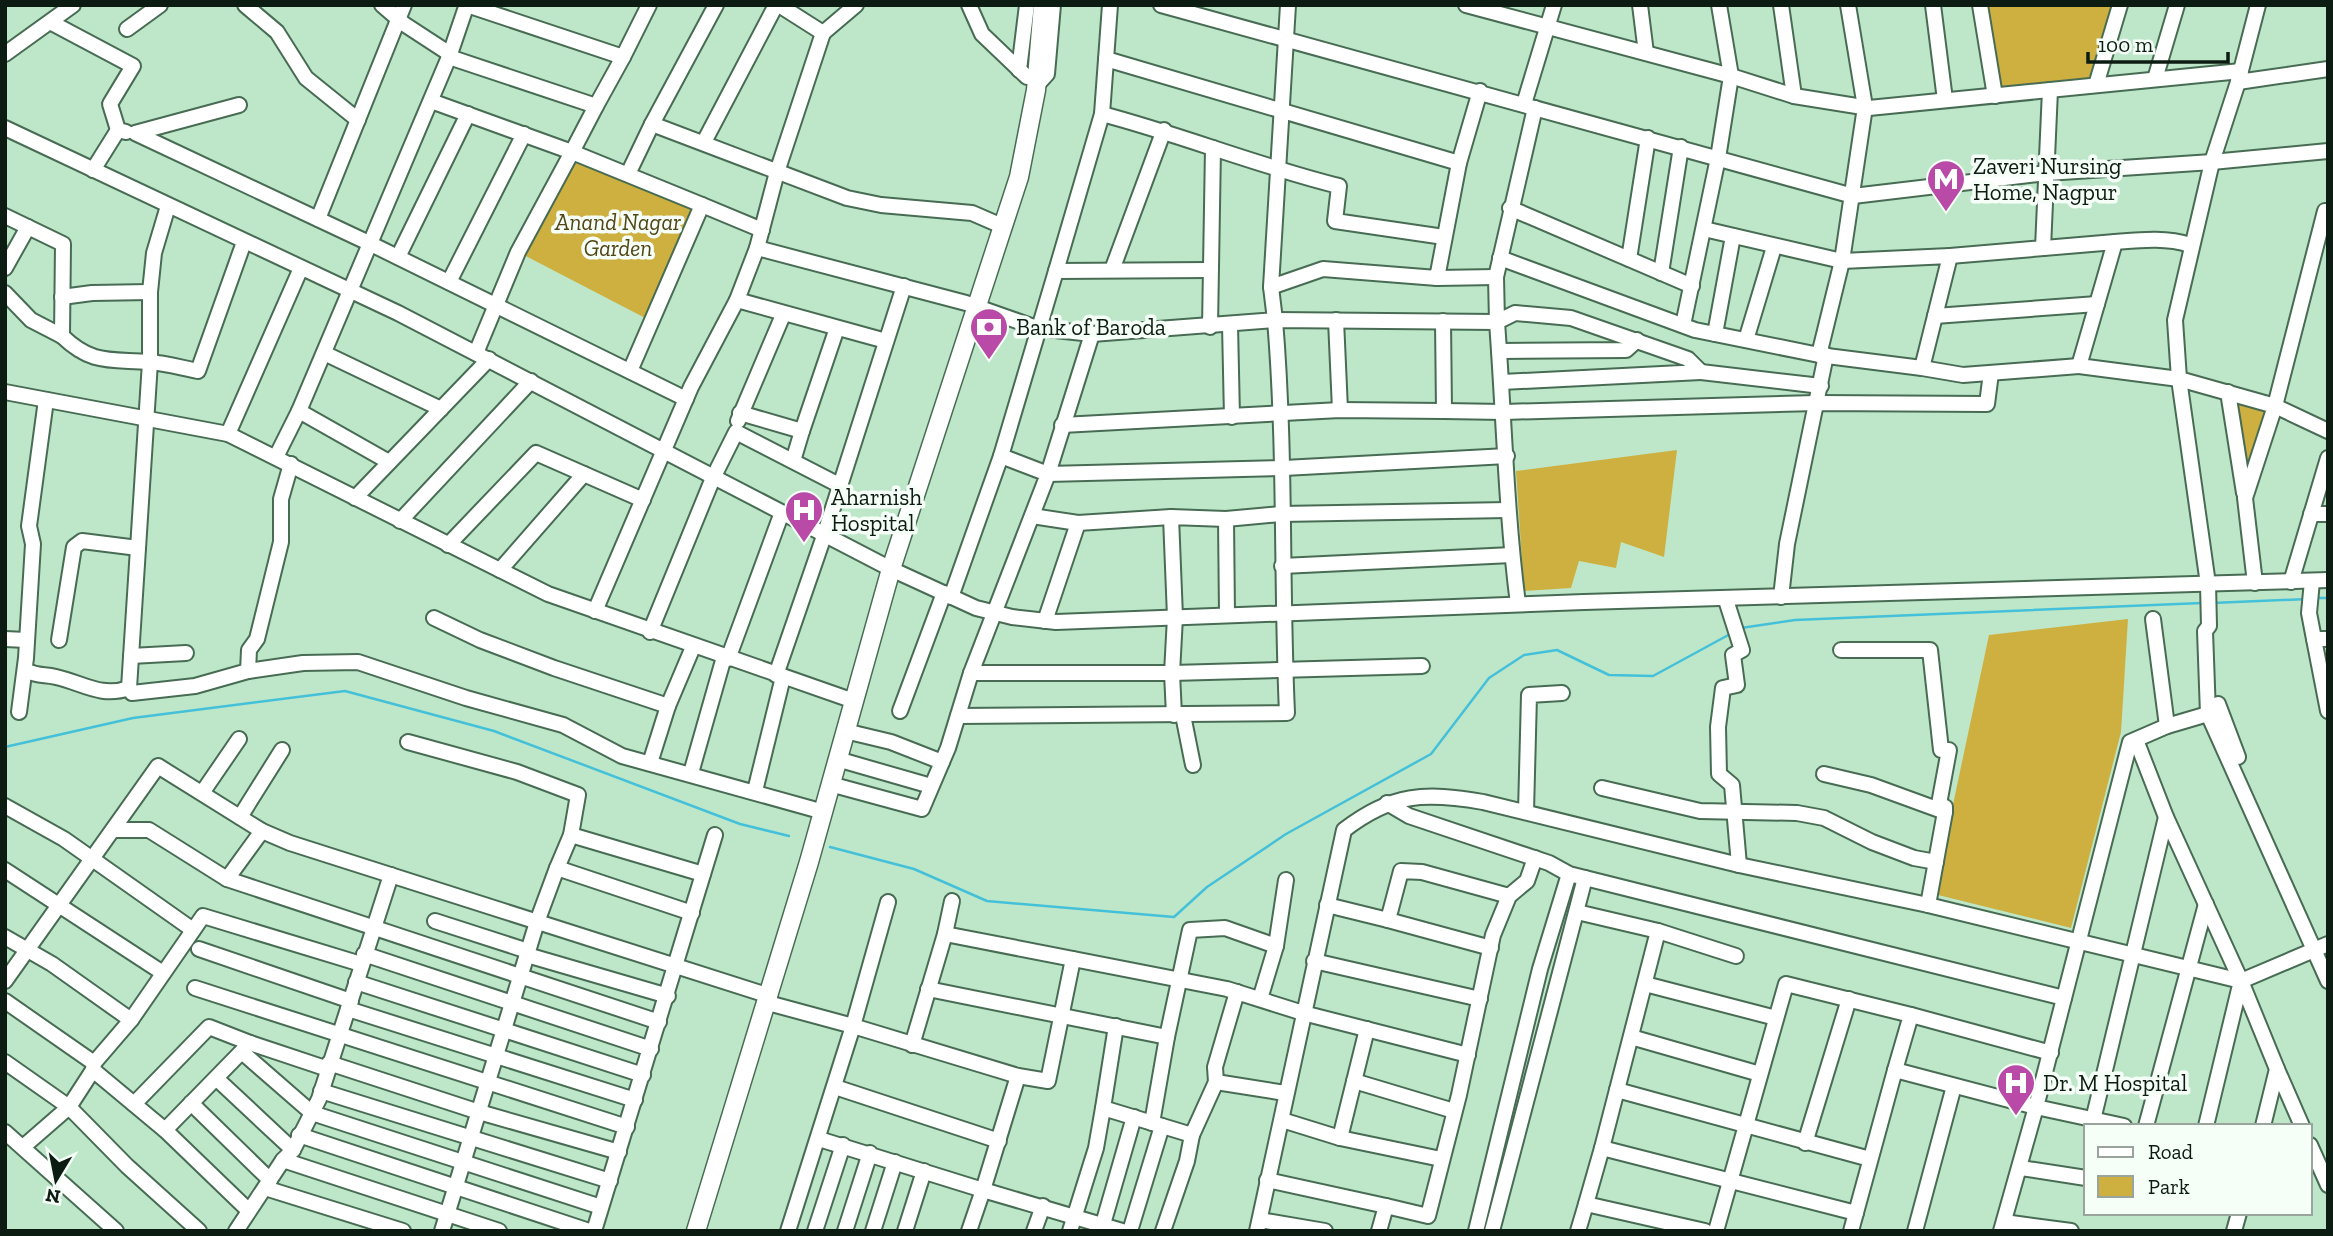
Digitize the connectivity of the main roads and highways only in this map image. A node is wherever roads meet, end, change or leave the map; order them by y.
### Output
1 (1032, 5) edge
2 (1043, 5) edge
3 (1030, 72) junction
4 (850, 700) junction
5 (809, 845) junction
6 (766, 997) junction
7 (688, 1231) edge
8 (696, 1231) edge

1 - 3 main road
2 - 3 main road
3 - 4 main road
4 - 5 main road
4 - 5 main road
5 - 6 main road
6 - 7 main road
6 - 8 main road

